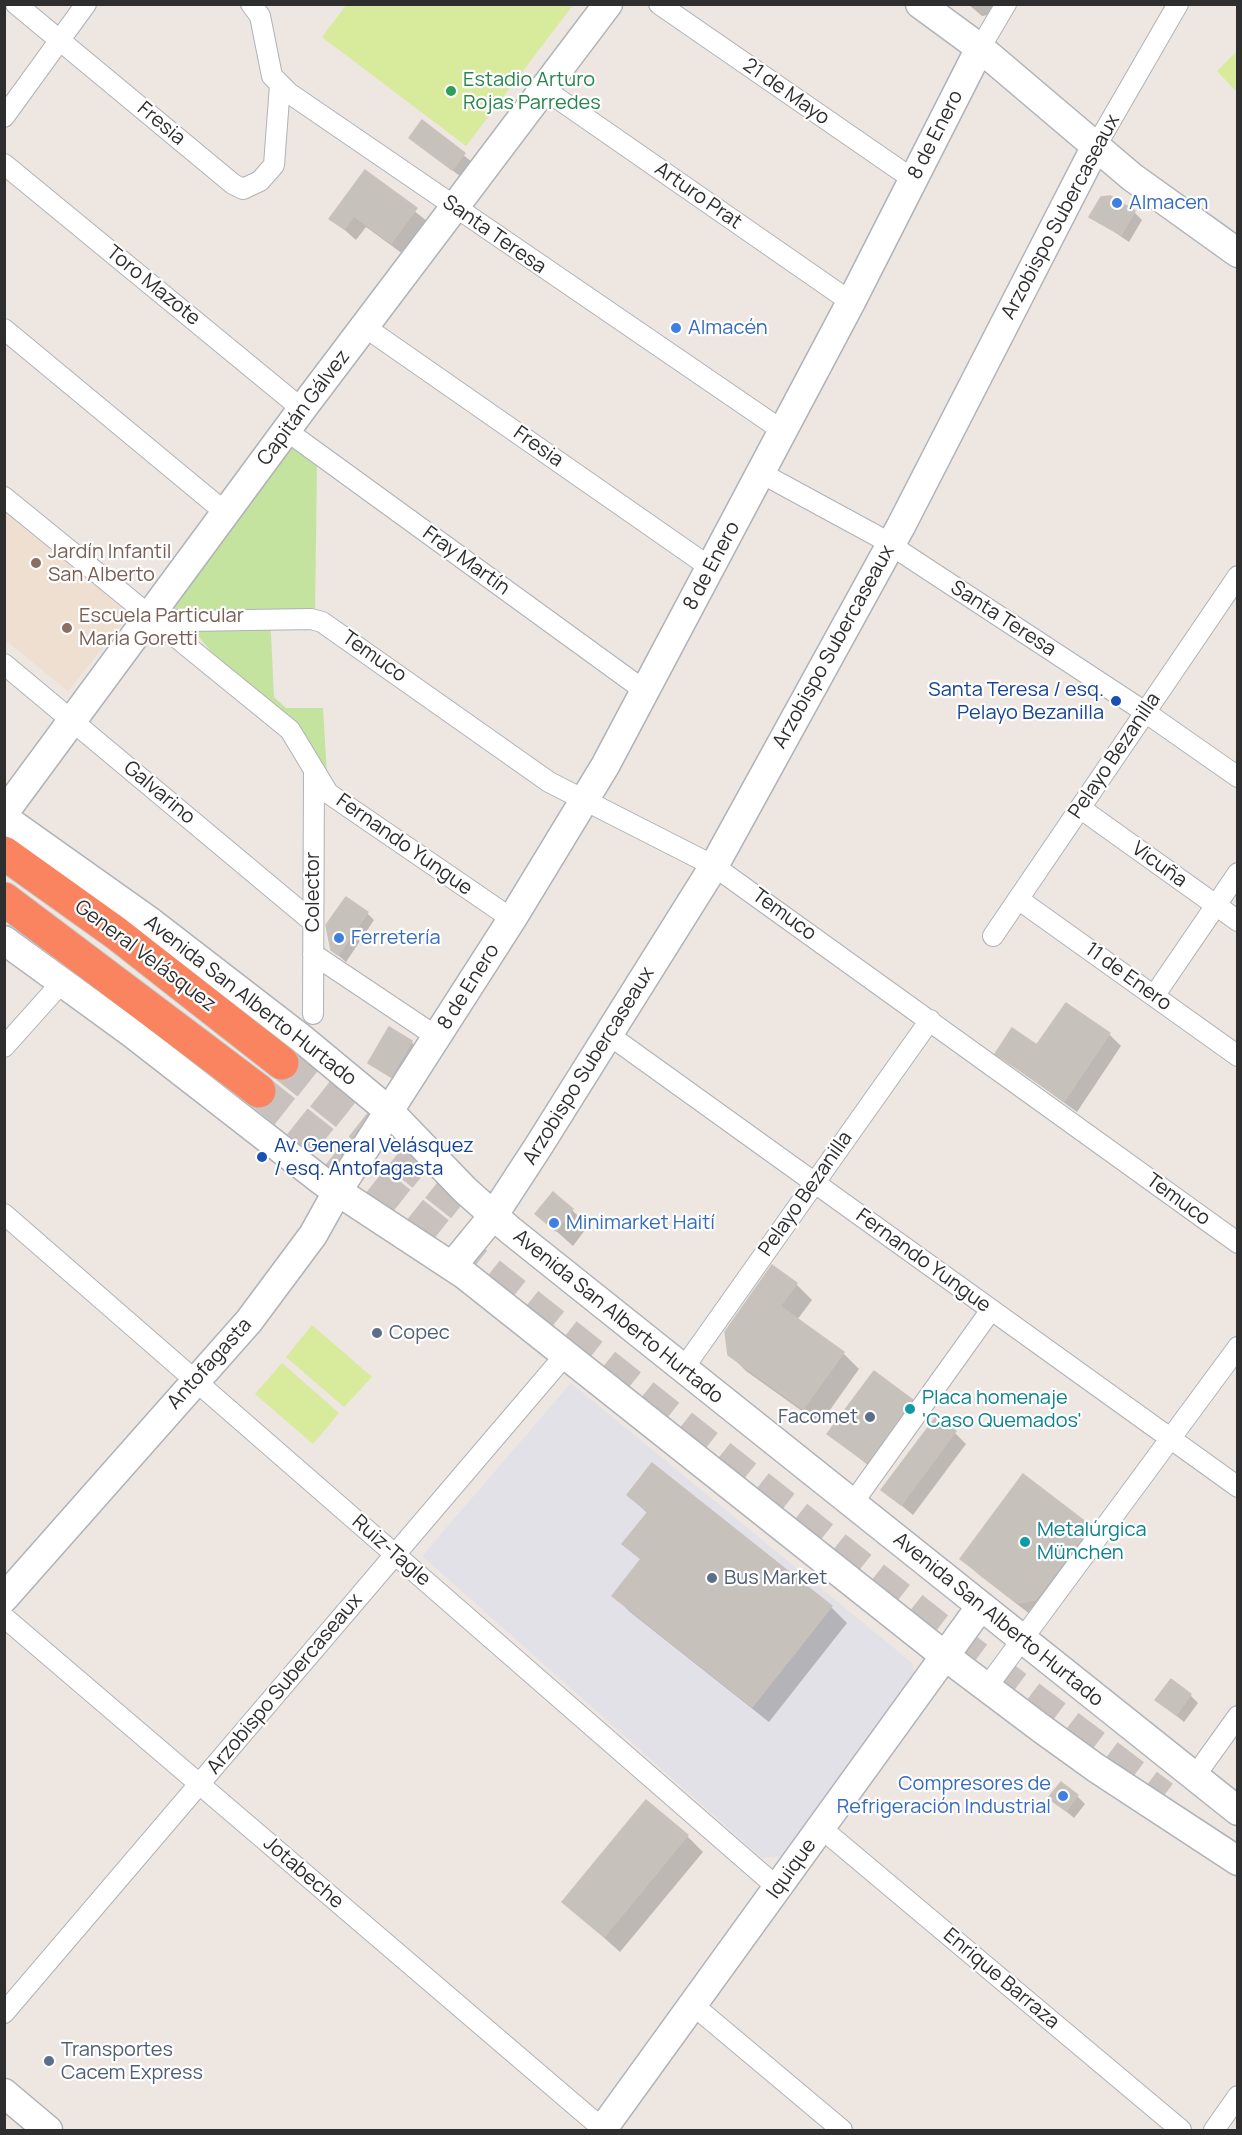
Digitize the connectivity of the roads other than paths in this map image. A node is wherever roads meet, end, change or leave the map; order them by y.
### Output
1 (16, 4) edge
2 (86, 4) edge
3 (251, 4) edge
4 (608, 4) edge
5 (659, 4) edge
6 (920, 4) edge
7 (1006, 4) edge
8 (1178, 4) edge
9 (59, 39) junction
10 (980, 48) junction
11 (280, 86) junction
12 (544, 89) junction
13 (4, 117) edge
14 (1096, 146) junction
15 (4, 164) edge
16 (914, 180) junction
17 (454, 208) junction
18 (1238, 253) edge
19 (851, 302) junction
20 (364, 327) junction
21 (4, 329) edge
22 (295, 420) junction
23 (783, 431) junction
24 (761, 473) junction
25 (4, 497) edge
26 (226, 513) junction
27 (891, 545) junction
28 (711, 568) junction
29 (1238, 576) edge
30 (149, 617) junction
31 (4, 664) edge
32 (645, 691) junction
33 (1145, 712) junction
34 (72, 720) junction
35 (314, 771) junction
36 (1238, 777) edge
37 (585, 800) junction
38 (1080, 808) junction
39 (4, 813) edge
40 (4, 818) edge
41 (4, 853) edge
42 (714, 866) junction
43 (1238, 873) edge
44 (4, 899) edge
45 (1018, 899) junction
46 (1215, 905) junction
47 (512, 919) junction
48 (1238, 921) edge
49 (313, 922) junction
50 (993, 936) dead end
51 (4, 940) edge
52 (313, 954) junction
53 (63, 981) junction
54 (1154, 996) junction
55 (313, 1014) dead end
56 (930, 1020) junction
57 (609, 1035) junction
58 (437, 1037) junction
59 (4, 1047) edge
60 (1238, 1056) edge
61 (282, 1063) tunnel mouth
62 (259, 1090) tunnel mouth
63 (389, 1111) junction
64 (814, 1183) junction
65 (337, 1192) junction
66 (366, 1210) junction
67 (4, 1214) edge
68 (493, 1216) junction
69 (313, 1235) junction
70 (1238, 1243) edge
71 (452, 1266) junction
72 (991, 1310) junction
73 (1238, 1347) edge
74 (566, 1354) junction
75 (682, 1369) junction
76 (195, 1380) junction
77 (1170, 1439) junction
78 (1238, 1487) edge
79 (852, 1504) junction
80 (395, 1554) junction
81 (4, 1598) edge
82 (981, 1606) junction
83 (4, 1617) edge
84 (1023, 1639) junction
85 (945, 1656) junction
86 (987, 1687) junction
87 (1238, 1716) edge
88 (1195, 1776) junction
89 (199, 1784) junction
90 (1238, 1811) edge
91 (821, 1828) junction
92 (1238, 1862) edge
93 (778, 1888) junction
94 (693, 2005) junction
95 (4, 2013) edge
96 (4, 2093) edge
97 (1238, 2096) edge
98 (48, 2130) edge
99 (602, 2130) edge
100 (842, 2130) edge
101 (1181, 2130) edge
102 (1214, 2130) edge

1 - 9 street, Fresia
2 - 9 street
3 - 11 street, Santa Teresa
4 - 12 street, Capitán Gálvez
5 - 16 street, 21 de Mayo
6 - 10 street
7 - 10 street, 8 de Enero
8 - 14 street, Arzobispo Subercaseaux
9 - 11 street, Fresia
9 - 13 street
10 - 14 street
10 - 16 street, 8 de Enero
11 - 17 street, Santa Teresa
12 - 17 street, Capitán Gálvez
12 - 19 street, Arturo Prat
14 - 18 street
14 - 27 street, Arzobispo Subercaseaux
15 - 22 street, Toro Mazote
16 - 19 street, 8 de Enero
17 - 20 street, Capitán Gálvez
17 - 23 street, Santa Teresa
19 - 23 street, 8 de Enero
20 - 22 street, Capitán Gálvez
20 - 28 street, Fresia
21 - 26 street
22 - 26 street, Capitán Gálvez
22 - 32 street, Fray Martín
23 - 24 street, 8 de Enero
24 - 27 street, Santa Teresa
24 - 28 street, 8 de Enero
25 - 30 street, Fernando Yungue
26 - 30 street, Capitán Gálvez
27 - 33 street, Santa Teresa
27 - 42 street, Arzobispo Subercaseaux
28 - 32 street, 8 de Enero
29 - 33 street, Pelayo Bezanilla
30 - 34 street, Capitán Gálvez
30 - 35 street, Fernando Yungue
30 - 37 street, Temuco
31 - 34 street, Galvarino
32 - 37 street, 8 de Enero
33 - 36 street, Santa Teresa
33 - 38 street, Pelayo Bezanilla
34 - 39 street, Capitán Gálvez
34 - 49 street, Galvarino
35 - 47 street, Fernando Yungue
35 - 49 street, Colector
37 - 42 street, Temuco
37 - 47 street, 8 de Enero
38 - 45 street, Pelayo Bezanilla
38 - 46 street, Vicuña
40 - 63 street, Avenida San Alberto Hurtado
41 - 61 highway, General Velásquez
42 - 56 street, Temuco
42 - 57 street, Arzobispo Subercaseaux
43 - 46 street
44 - 62 highway, General Velásquez
45 - 50 street, Pelayo Bezanilla
45 - 54 street, 11 de Enero
46 - 48 street, Vicuña
46 - 54 street
47 - 58 street, 8 de Enero
49 - 52 street, Colector
51 - 53 street
52 - 55 street, Colector
52 - 58 street
53 - 59 street
53 - 65 street
54 - 60 street, 11 de Enero
56 - 64 street, Pelayo Bezanilla
56 - 70 street, Temuco
57 - 64 street, Fernando Yungue
57 - 68 street, Arzobispo Subercaseaux
58 - 63 street, 8 de Enero
63 - 65 street, Antofagasta
63 - 68 street, Avenida San Alberto Hurtado
64 - 72 street, Fernando Yungue
64 - 75 street, Pelayo Bezanilla
65 - 66 street
65 - 69 street, Antofagasta
66 - 69 street
66 - 71 street
67 - 76 street, Ruiz-Tagle
68 - 71 street, Arzobispo Subercaseaux
68 - 75 street, Avenida San Alberto Hurtado
69 - 76 street, Antofagasta
71 - 74 street
72 - 77 street, Fernando Yungue
72 - 79 street
73 - 77 street
74 - 80 street, Arzobispo Subercaseaux
74 - 85 street
75 - 79 street, Avenida San Alberto Hurtado
76 - 80 street, Ruiz-Tagle
76 - 81 street, Antofagasta
77 - 78 street, Fernando Yungue
77 - 84 street
79 - 82 street, Avenida San Alberto Hurtado
80 - 89 street, Arzobispo Subercaseaux
80 - 93 street, Ruiz-Tagle
82 - 84 street, Avenida San Alberto Hurtado
82 - 85 street, Iquique
83 - 89 street, Jotabeche
84 - 86 street
84 - 88 street, Avenida San Alberto Hurtado
85 - 86 street
85 - 91 street, Iquique
86 - 92 street
87 - 88 street
88 - 90 street, Avenida San Alberto Hurtado
89 - 95 street, Arzobispo Subercaseaux
89 - 99 street, Jotabeche
91 - 93 street, Iquique
91 - 101 street, Enrique Barraza
93 - 94 street, Iquique
94 - 99 street, Iquique
94 - 100 street
96 - 98 street
97 - 102 street

